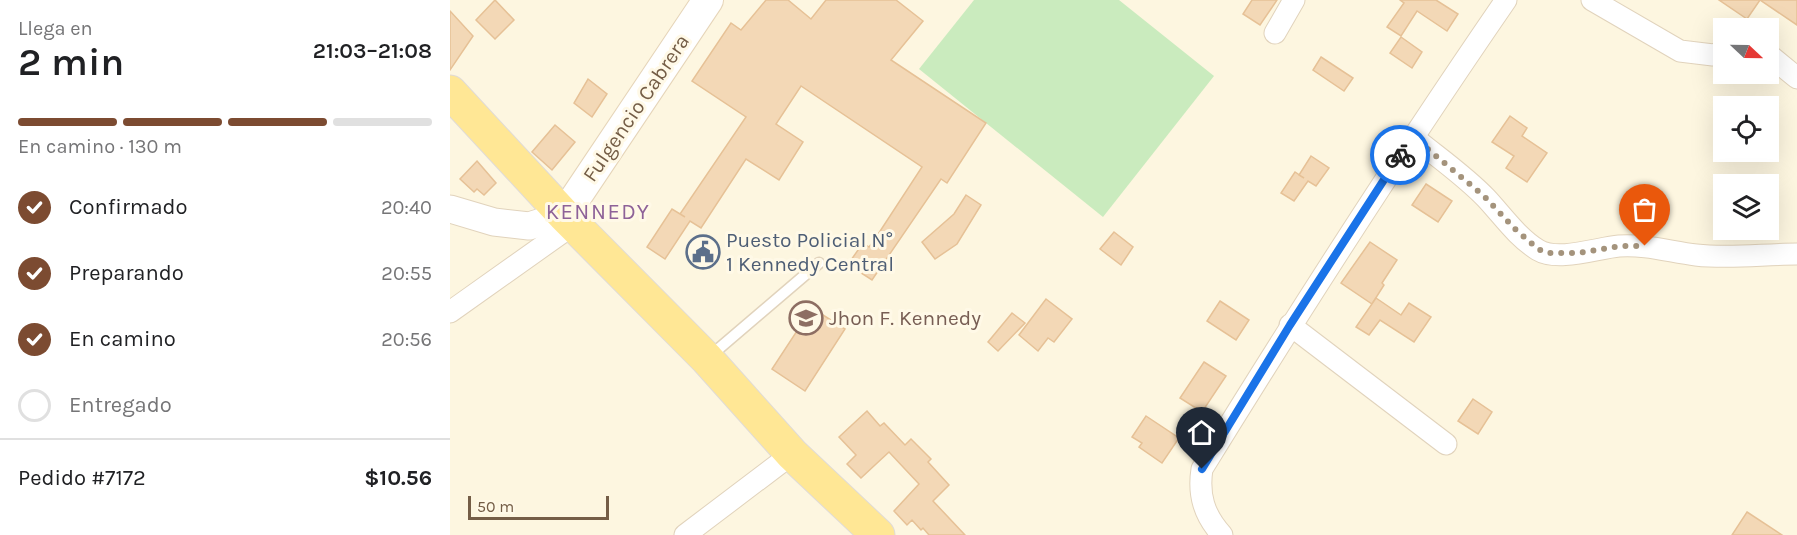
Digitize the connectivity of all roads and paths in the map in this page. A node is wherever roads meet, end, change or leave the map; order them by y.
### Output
1 (708, 0) edge
2 (1506, 0) edge
3 (1592, 0) edge
4 (1291, 1) edge
5 (1275, 33) dead end
6 (1713, 55) edge
7 (1779, 63) edge
8 (1797, 78) edge
9 (450, 92) edge
10 (1412, 136) junction
11 (450, 209) edge
12 (569, 220) junction
13 (1797, 254) edge
14 (819, 263) dead end
15 (450, 312) edge
16 (1290, 325) junction
17 (707, 359) junction
18 (1446, 444) dead end
19 (792, 454) junction
20 (685, 535) edge
21 (878, 535) edge
22 (1222, 535) edge

1 - 12 main road, Fulgencio Cabrera
2 - 10 street
3 - 6 street
4 - 5 street
7 - 8 street
9 - 12 main road
10 - 13 street
10 - 16 street
11 - 12 street
12 - 15 street
12 - 17 main road
14 - 17 lane
16 - 18 street
16 - 22 street
17 - 19 main road
19 - 20 street
19 - 21 main road

